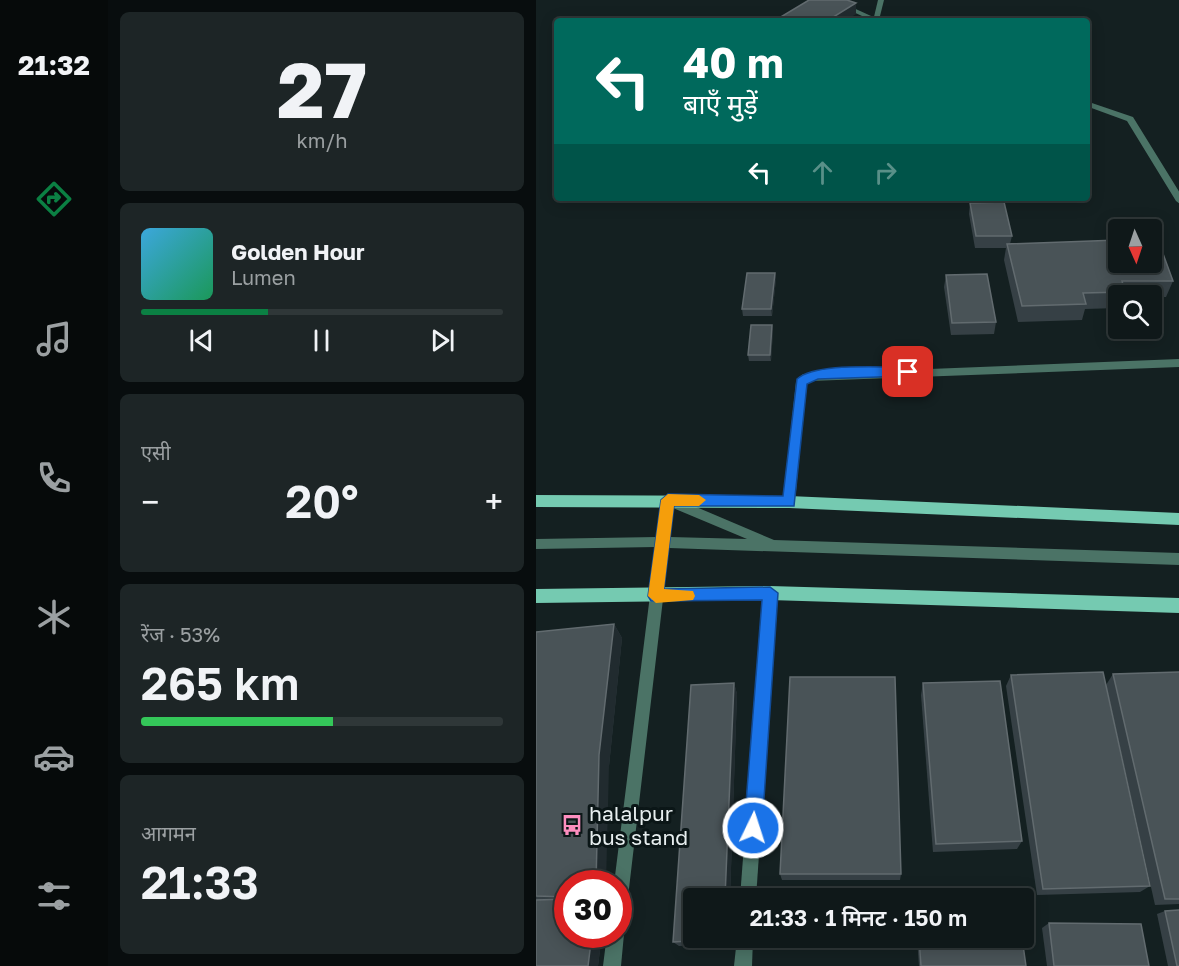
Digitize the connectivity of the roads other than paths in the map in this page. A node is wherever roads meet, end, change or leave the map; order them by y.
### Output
1 (830, 0) edge
2 (881, 0) edge
3 (873, 18) edge
4 (878, 18) edge
5 (1090, 105) edge
6 (1180, 201) edge
7 (1180, 363) edge
8 (668, 500) junction
9 (536, 501) edge
10 (789, 502) junction
11 (1180, 519) edge
12 (662, 542) junction
13 (536, 544) edge
14 (776, 546) junction
15 (1180, 559) edge
16 (770, 593) junction
17 (536, 596) edge
18 (656, 596) junction
19 (1180, 606) edge
20 (623, 870) edge
21 (749, 888) edge
22 (614, 948) edge
23 (744, 948) edge
24 (612, 966) edge
25 (743, 966) edge

1 - 3 street
2 - 4 street
5 - 6 street
7 - 10 street
8 - 9 main road
8 - 10 main road
8 - 12 street
8 - 14 street
10 - 11 main road
12 - 13 street
12 - 14 street
12 - 18 street
14 - 15 street
16 - 18 main road
16 - 19 main road
16 - 21 street
17 - 18 main road
18 - 20 street
22 - 24 street
23 - 25 street

